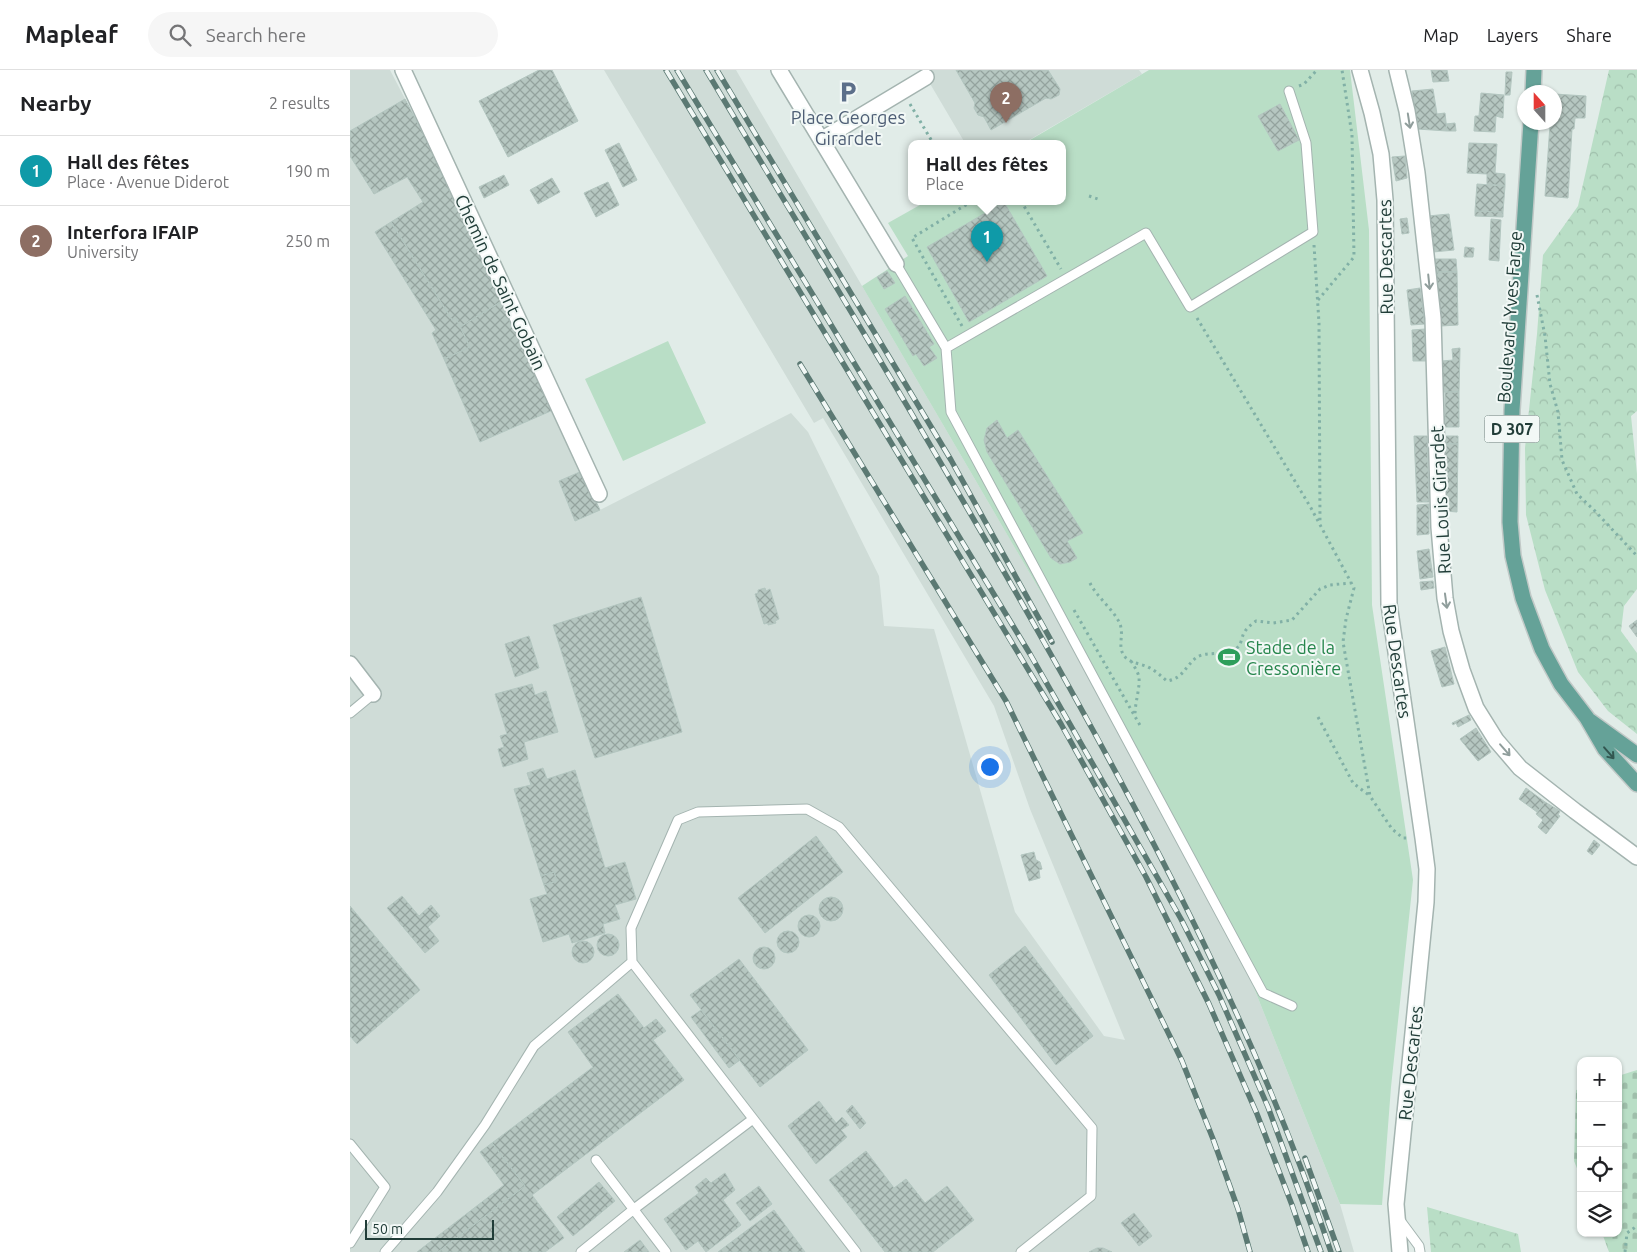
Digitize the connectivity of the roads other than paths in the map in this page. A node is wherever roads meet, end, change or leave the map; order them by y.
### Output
1 (402, 70) edge
2 (779, 70) edge
3 (1360, 70) edge
4 (1534, 70) edge
5 (1400, 71) edge
6 (926, 77) dead end
7 (1533, 85) edge
8 (1289, 91) road end
9 (1531, 130) edge
10 (821, 140) junction
11 (896, 264) joint
12 (946, 348) junction
13 (600, 494) dead end
14 (350, 664) edge
15 (373, 694) joint
16 (350, 713) edge
17 (1587, 718) junction
18 (1637, 755) edge
19 (1637, 784) edge
20 (1637, 856) edge
21 (632, 962) junction
22 (1292, 1006) dead end
23 (753, 1119) junction
24 (350, 1144) edge
25 (596, 1160) dead end
26 (634, 1209) junction
27 (1397, 1217) junction
28 (350, 1243) edge
29 (385, 1252) edge
30 (581, 1252) edge
31 (666, 1252) edge
32 (856, 1252) edge
33 (1022, 1252) edge
34 (1400, 1252) edge
35 (1420, 1252) edge

1 - 13 street, Chemin de Saint Gobain
2 - 10 street
3 - 27 street, Rue Descartes
4 - 7 main road
5 -> 20 street, Rue Louis Girardet
6 - 10 street
8 - 12 lane
9 - 17 main road, Boulevard Yves Farge / D 307
10 - 11 street
11 - 12 lane
12 - 22 lane
14 - 15 street
15 - 16 lane
17 - 18 main road, Boulevard Yves Farge / D 307
17 -> 19 main road, Boulevard Yves Farge / D 307
21 - 23 lane
21 - 29 lane
21 - 33 lane
23 - 26 lane
23 - 32 lane
24 - 28 lane
25 - 26 lane
26 - 30 lane
26 - 31 lane
27 - 34 street, Rue Descartes
27 - 35 lane

